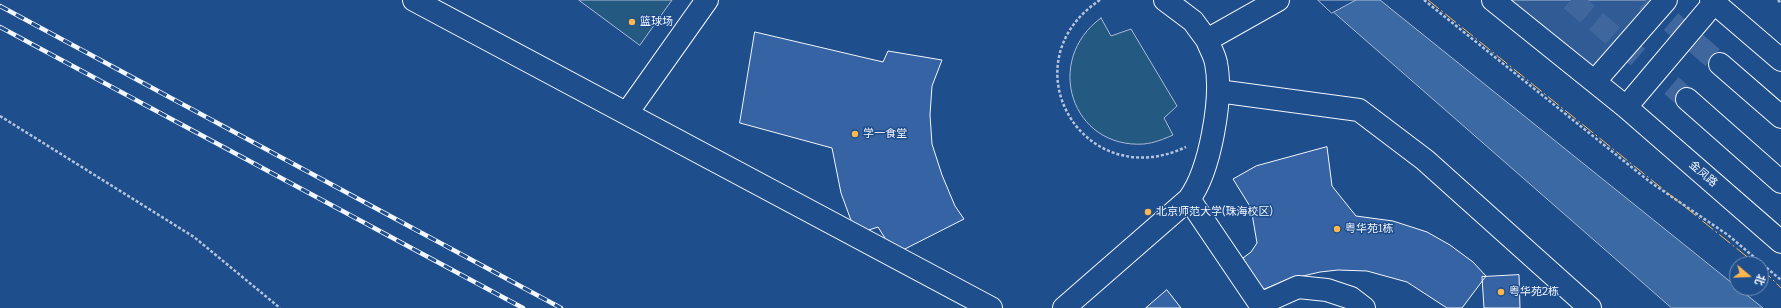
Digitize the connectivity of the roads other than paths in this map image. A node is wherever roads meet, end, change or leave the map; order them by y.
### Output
1 (415, 0) edge
2 (707, 0) edge
3 (1164, 0) edge
4 (1278, 0) edge
5 (1493, 0) edge
6 (1666, 0) edge
7 (1712, 1) edge
8 (1207, 40) junction
9 (1781, 60) edge
10 (1720, 64) tunnel mouth
11 (1595, 81) junction
12 (1218, 91) junction
13 (1687, 100) tunnel mouth
14 (1626, 107) junction
15 (626, 113) junction
16 (1781, 117) edge
17 (1781, 182) edge
18 (1189, 199) junction
19 (1781, 242) edge
20 (991, 308) edge
21 (1064, 308) edge
22 (1364, 308) edge
23 (1590, 308) edge

1 - 15 main road
1 - 20 main road
2 - 15 main road
3 - 8 main road
4 - 8 main road
5 - 11 main road, 金凤路
6 - 11 main road
7 - 9 main road
7 - 14 main road
8 - 12 main road
10 - 16 main road
11 - 14 main road, 金凤路
12 - 18 main road
12 - 23 main road
13 - 17 main road
14 - 19 main road, 金凤路
15 - 20 main road
18 - 21 main road
18 - 22 main road

